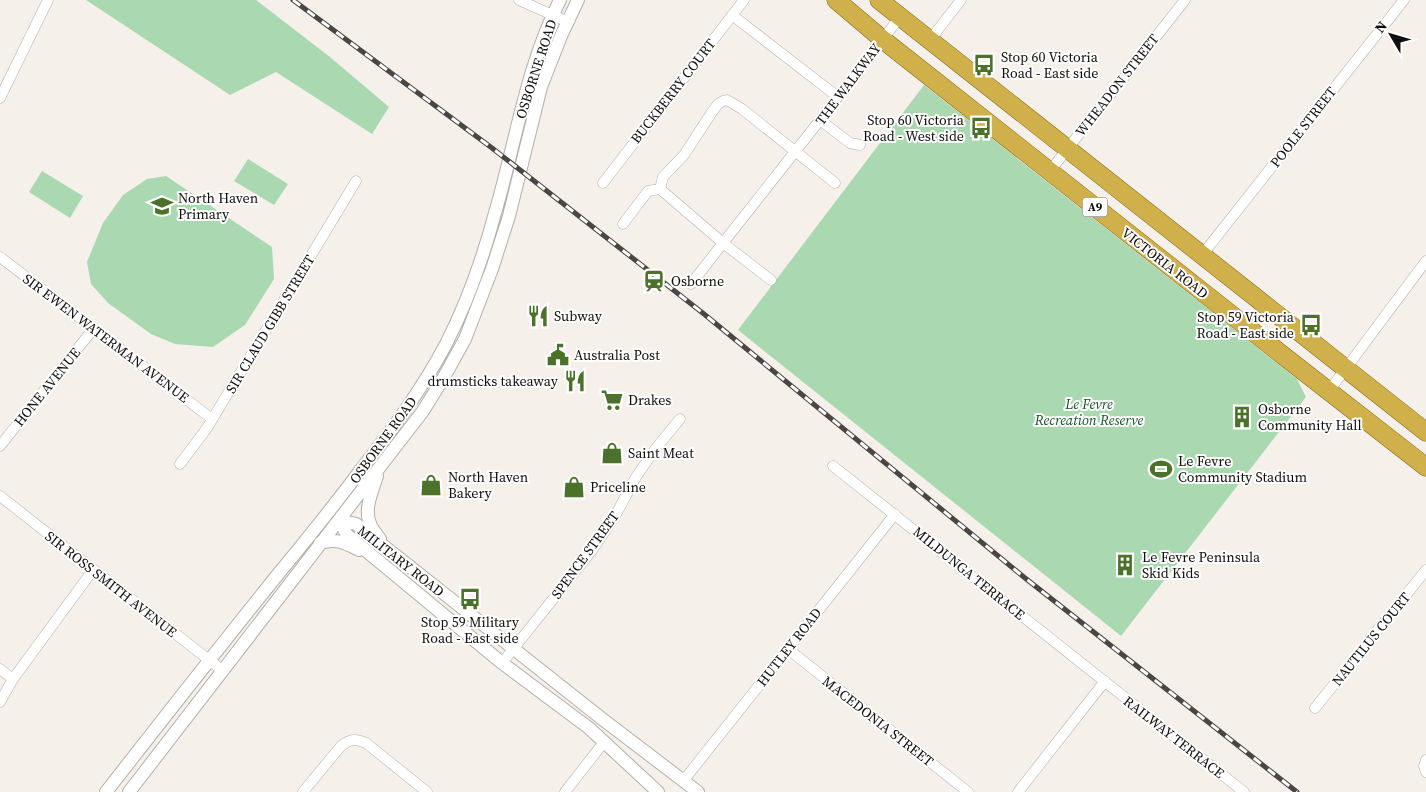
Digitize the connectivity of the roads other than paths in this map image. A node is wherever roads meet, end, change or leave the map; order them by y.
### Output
1 (48, 0) edge
2 (519, 0) edge
3 (560, 0) edge
4 (578, 0) edge
5 (744, 0) edge
6 (836, 0) edge
7 (878, 0) edge
8 (961, 0) edge
9 (1185, 0) edge
10 (1404, 0) edge
11 (732, 15) junction
12 (552, 16) junction
13 (900, 17) junction
14 (568, 22) junction
15 (882, 39) junction
16 (930, 40) junction
17 (838, 97) junction
18 (0, 98) edge
19 (820, 120) junction
20 (860, 145) dead end
21 (1067, 149) junction
22 (796, 151) junction
23 (1050, 171) junction
24 (356, 181) dead end
25 (603, 183) dead end
26 (835, 183) dead end
27 (660, 189) junction
28 (623, 224) dead end
29 (723, 242) junction
30 (1202, 255) junction
31 (0, 257) edge
32 (1426, 261) edge
33 (771, 280) dead end
34 (691, 284) dead end
35 (460, 314) junction
36 (94, 328) junction
37 (465, 339) junction
38 (445, 344) junction
39 (1346, 368) junction
40 (1329, 391) junction
41 (1404, 415) junction
42 (212, 419) junction
43 (680, 419) dead end
44 (1426, 432) edge
45 (1387, 436) junction
46 (0, 446) edge
47 (180, 464) dead end
48 (380, 466) junction
49 (833, 466) dead end
50 (1426, 467) edge
51 (342, 494) junction
52 (0, 496) edge
53 (895, 514) junction
54 (339, 520) junction
55 (315, 530) junction
56 (320, 543) junction
57 (389, 550) junction
58 (379, 560) junction
59 (93, 570) junction
60 (1426, 570) edge
61 (514, 649) junction
62 (788, 649) junction
63 (209, 660) junction
64 (502, 663) junction
65 (0, 669) edge
66 (223, 672) junction
67 (14, 679) junction
68 (1105, 682) junction
69 (0, 702) edge
70 (1316, 708) dead end
71 (604, 742) junction
72 (1426, 760) edge
73 (1426, 772) edge
74 (684, 780) junction
75 (106, 792) edge
76 (130, 792) edge
77 (302, 792) edge
78 (426, 792) edge
79 (564, 792) edge
80 (658, 792) edge
81 (698, 792) edge
82 (968, 792) edge
83 (1018, 792) edge
84 (1244, 792) edge

1 - 18 street
2 - 12 street
3 - 12 street, OSBORNE ROAD
4 - 14 street, OSBORNE ROAD
5 - 11 street, BUCKBERRY COURT
6 - 15 highway, VICTORIA ROAD / A9
7 - 13 highway, A9
8 - 16 street
9 - 21 street, WHEADON STREET
10 - 30 street, POOLE STREET
11 - 17 street
11 - 25 street, BUCKBERRY COURT
12 - 14 street
12 - 35 street, OSBORNE ROAD
13 - 15 street, THE WALKWAY
13 - 16 highway, A9
14 - 37 street, OSBORNE ROAD
15 - 17 street, THE WALKWAY
15 - 23 highway, VICTORIA ROAD / A9
16 - 21 highway, A9
17 - 19 street, THE WALKWAY
19 - 20 street
19 - 22 street, THE WALKWAY
21 - 23 street, WHEADON STREET
21 - 30 highway, A9
22 - 26 street
22 - 27 street
22 - 29 street, THE WALKWAY
23 - 40 highway, VICTORIA ROAD / A9
24 - 42 street, SIR CLAUD GIBB STREET
27 - 28 street
27 - 29 street
29 - 33 street
29 - 34 street, THE WALKWAY
30 - 39 highway, A9
31 - 36 street, SIR EWEN WATERMAN AVENUE
32 - 39 street
35 - 37 street
35 - 38 street, OSBORNE ROAD
36 - 42 street, SIR EWEN WATERMAN AVENUE
36 - 46 street, HONE AVENUE
37 - 38 street
37 - 48 street, OSBORNE ROAD
38 - 51 street, OSBORNE ROAD
39 - 40 street
39 - 41 highway, A9
40 - 45 highway, VICTORIA ROAD / A9
41 - 44 highway, A9
41 - 45 highway
42 - 47 street, SIR CLAUD GIBB STREET
43 - 61 street, SPENCE STREET
45 - 50 highway, VICTORIA ROAD / A9
48 - 54 street, OSBORNE ROAD
48 - 57 street
49 - 53 street, MILDUNGA TERRACE
51 - 54 street
51 - 55 street, OSBORNE ROAD
52 - 59 street, SIR ROSS SMITH AVENUE
53 - 62 street, HUTLEY ROAD
53 - 68 street, MILDUNGA TERRACE
54 - 55 street
54 - 56 street, OSBORNE ROAD
54 - 57 street, MILITARY ROAD
54 - 58 street, MILITARY ROAD
55 - 63 street, OSBORNE ROAD
56 - 58 street
56 - 66 street, OSBORNE ROAD
57 - 61 street, MILITARY ROAD
58 - 64 street, MILITARY ROAD
59 - 63 street, SIR ROSS SMITH AVENUE
59 - 67 street
60 - 70 street, NAUTILUS COURT
61 - 64 street, SPENCE STREET
61 - 74 street, MILITARY ROAD
62 - 74 street, HUTLEY ROAD
62 - 82 street, MACEDONIA STREET
63 - 66 street, SIR ROSS SMITH AVENUE
63 - 75 street, OSBORNE ROAD
64 - 71 street, MILITARY ROAD
65 - 67 street
66 - 76 street, OSBORNE ROAD
67 - 69 street
68 - 83 street
68 - 84 street, RAILWAY TERRACE
71 - 79 street
71 - 80 street, MILITARY ROAD
72 - 73 street
74 - 81 street, MILITARY ROAD
77 - 78 street

